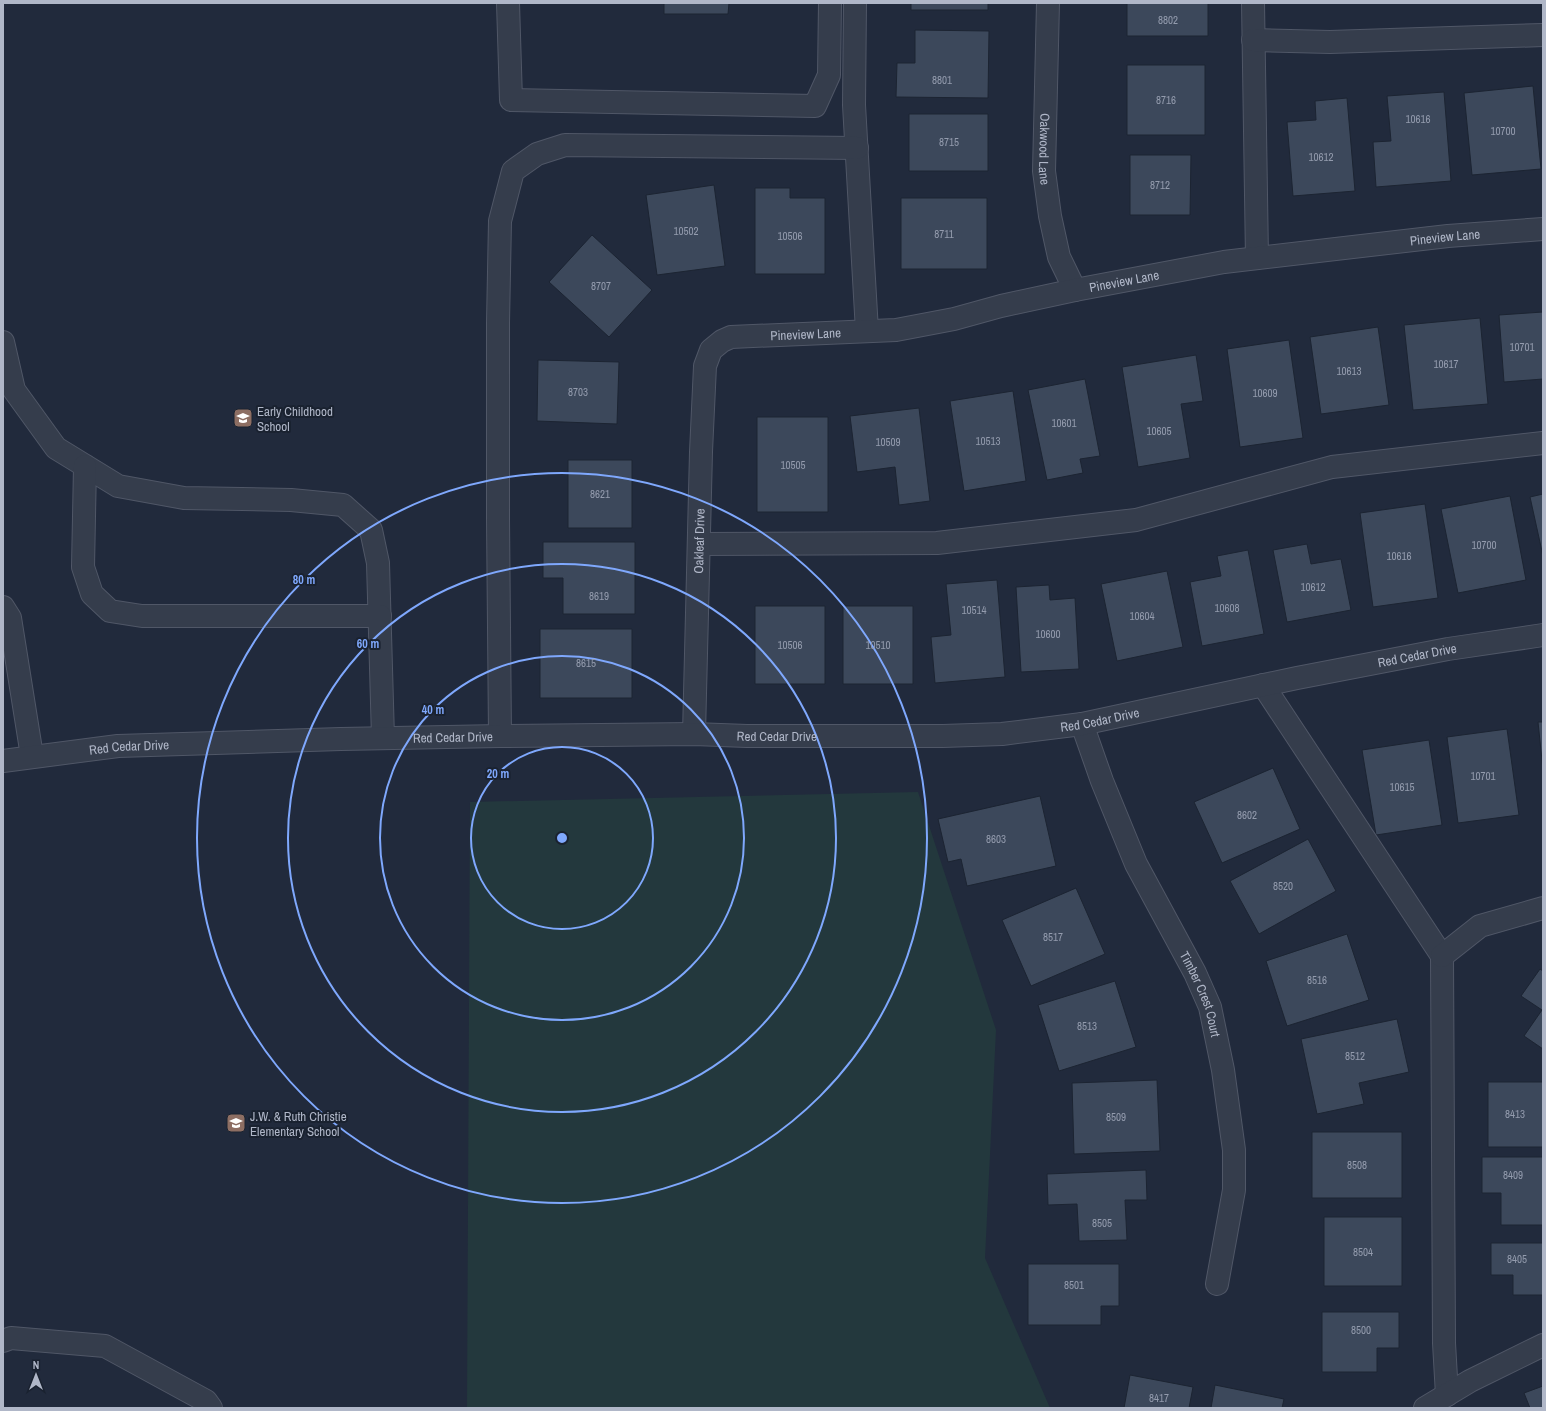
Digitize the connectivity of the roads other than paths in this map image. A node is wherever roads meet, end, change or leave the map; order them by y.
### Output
1 (508, 3) edge
2 (830, 3) edge
3 (854, 3) edge
4 (1048, 3) edge
5 (1253, 3) edge
6 (1543, 35) edge
7 (1253, 40) junction
8 (856, 148) junction
9 (1543, 229) edge
10 (1257, 258) junction
11 (1075, 290) junction
12 (867, 331) junction
13 (3, 342) edge
14 (711, 350) joint
15 (1543, 443) edge
16 (85, 466) junction
17 (699, 544) junction
18 (3, 607) edge
19 (380, 616) junction
20 (1543, 635) edge
21 (1263, 685) junction
22 (1082, 724) junction
23 (694, 734) junction
24 (500, 736) junction
25 (383, 738) junction
26 (32, 756) junction
27 (3, 760) edge
28 (1543, 908) edge
29 (1442, 956) junction
30 (1217, 1284) dead end
31 (3, 1341) edge
32 (1543, 1345) edge
33 (1447, 1395) junction
34 (211, 1408) edge
35 (1425, 1408) edge

1 - 2 street
3 - 8 street
4 - 11 street, Oakwood Lane
5 - 7 street
6 - 7 street
7 - 10 street
8 - 12 street
8 - 24 street
9 - 10 street, Pineview Lane
10 - 11 street, Pineview Lane
11 - 12 street, Pineview Lane
12 - 14 street, Pineview Lane
13 - 16 street
14 - 17 street, Oakleaf Drive
15 - 17 street
16 - 19 street
16 - 19 street
17 - 23 street, Oakleaf Drive
18 - 26 street
19 - 25 street
20 - 21 street, Red Cedar Drive
21 - 22 street, Red Cedar Drive
21 - 29 street
22 - 23 street, Red Cedar Drive
22 - 30 street, Timber Crest Court
23 - 24 street, Red Cedar Drive
24 - 25 street, Red Cedar Drive
25 - 26 street, Red Cedar Drive
26 - 27 street, Red Cedar Drive
28 - 29 street
29 - 33 street
31 - 34 street
32 - 33 street
33 - 35 street

